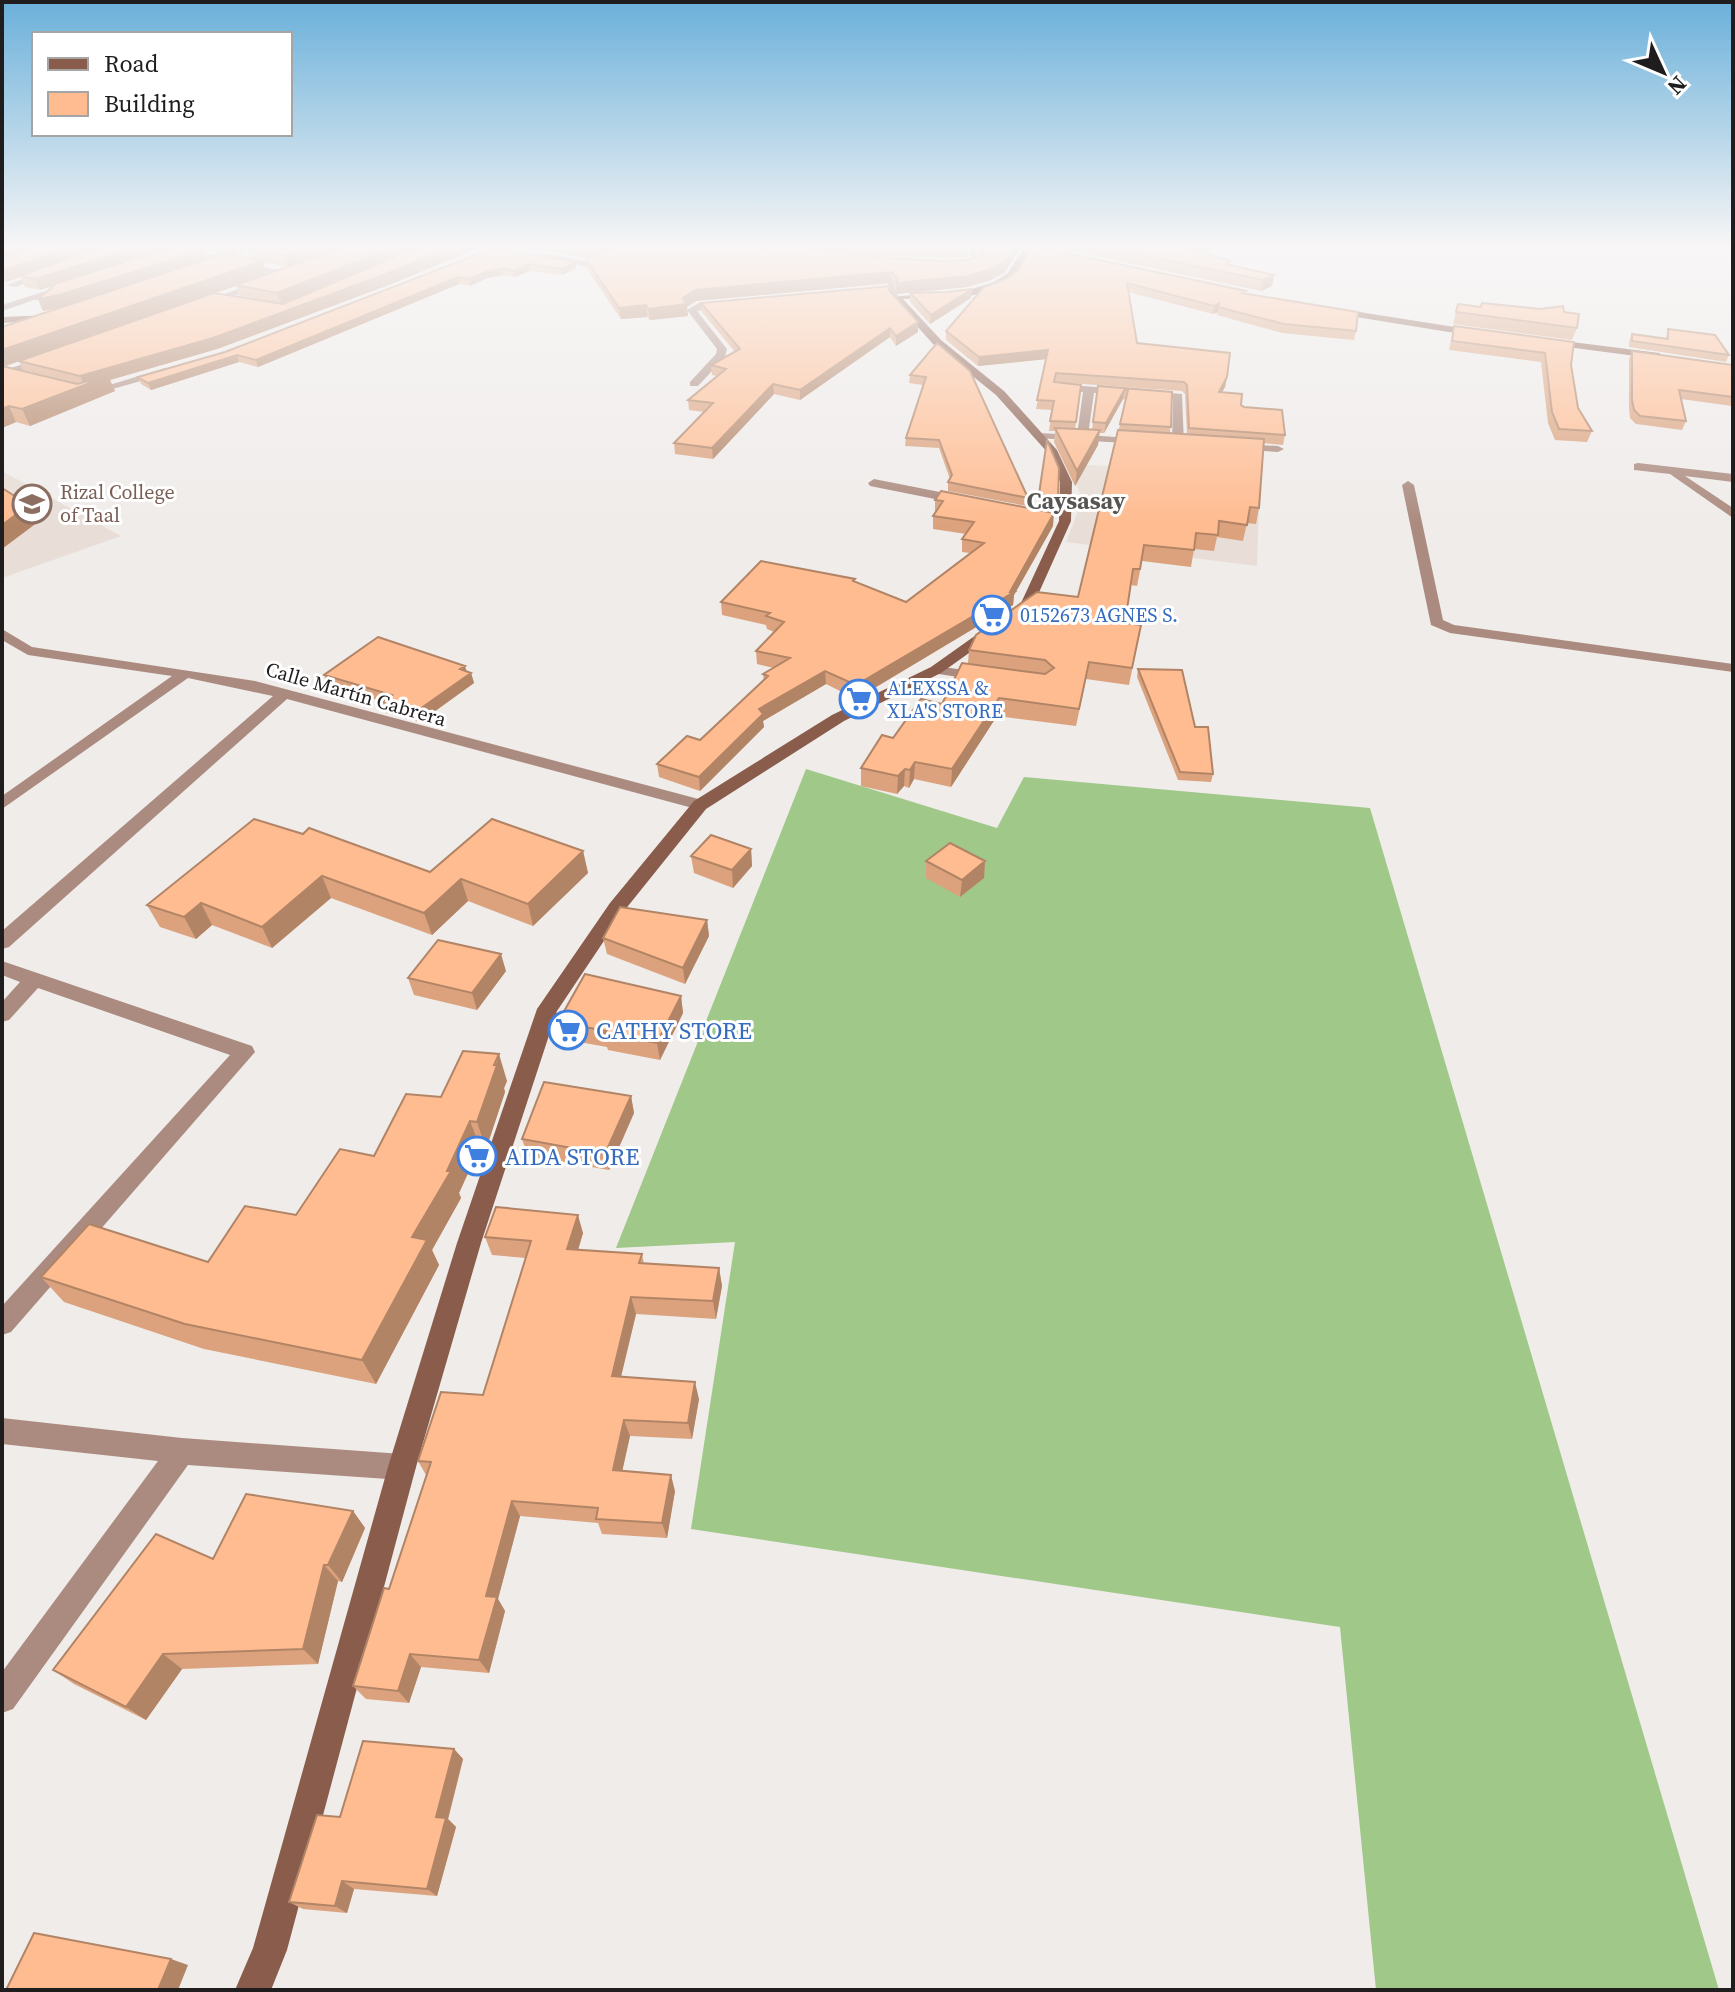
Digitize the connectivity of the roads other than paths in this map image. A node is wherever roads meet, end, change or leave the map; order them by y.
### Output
1 (714, 338) edge
2 (933, 338) edge
3 (1542, 342) edge
4 (63, 353) edge
5 (1677, 359) edge
6 (170, 370) edge
7 (2, 374) edge
8 (30, 381) edge
9 (694, 384) dead end
10 (1059, 387) edge
11 (1089, 389) junction
12 (72, 391) edge
13 (1039, 436) junction
14 (1082, 438) junction
15 (1151, 442) edge
16 (1165, 443) edge
17 (1178, 444) junction
18 (1193, 445) edge
19 (1221, 446) edge
20 (1278, 449) edge
21 (1638, 467) dead end
22 (1673, 470) junction
23 (1733, 478) edge
24 (874, 483) dead end
25 (1408, 485) dead end
26 (977, 504) edge
27 (1733, 514) edge
28 (2, 633) edge
29 (1733, 668) edge
30 (936, 670) junction
31 (185, 673) junction
32 (997, 678) edge
33 (284, 694) junction
34 (2, 804) edge
35 (700, 805) junction
36 (2, 942) edge
37 (2, 968) edge
38 (32, 981) junction
39 (2, 1015) edge
40 (2, 1324) edge
41 (2, 1431) edge
42 (182, 1451) junction
43 (402, 1467) junction
44 (2, 1698) edge
45 (253, 1990) edge

1 - 9 street
2 - 13 street
3 - 5 street
4 - 7 street
6 - 12 street
7 - 8 street
10 - 11 street
11 - 14 street
11 - 17 street
13 - 14 street
13 - 30 street
14 - 15 street
16 - 17 street
17 - 18 street
19 - 20 street
21 - 22 street
22 - 23 street
22 - 27 street
24 - 26 street
25 - 29 street
28 - 31 street, Calle Martín Cabrera
30 - 32 lane
30 - 35 street
31 - 33 street, Calle Martín Cabrera
31 - 34 street
33 - 35 street, Calle Martín Cabrera
33 - 36 street
35 - 43 street
37 - 38 street
38 - 39 street
38 - 40 street
41 - 42 street
42 - 43 street
42 - 44 street
43 - 45 street

